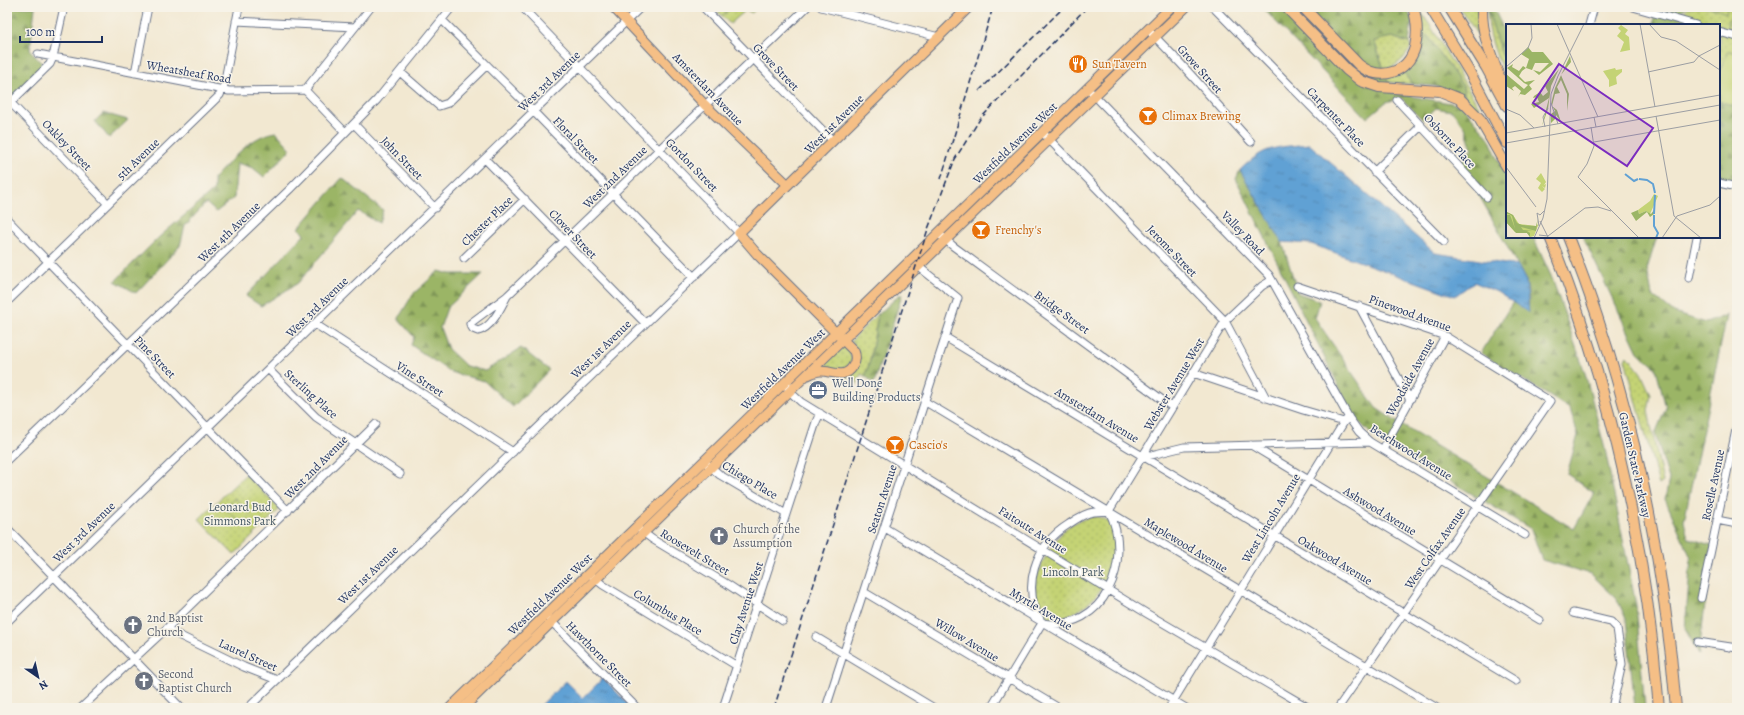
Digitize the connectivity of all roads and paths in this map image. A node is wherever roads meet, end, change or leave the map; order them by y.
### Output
1 (64, 7) edge
2 (148, 7) edge
3 (238, 7) edge
4 (371, 7) edge
5 (452, 7) edge
6 (522, 7) edge
7 (613, 7) edge
8 (641, 7) edge
9 (704, 7) edge
10 (807, 7) edge
11 (821, 7) edge
12 (969, 7) edge
13 (1171, 7) edge
14 (1186, 7) edge
15 (1213, 7) edge
16 (1286, 7) edge
17 (1303, 7) edge
18 (1413, 7) edge
19 (1430, 7) edge
20 (1449, 7) edge
21 (1482, 7) edge
22 (1594, 7) edge
23 (1633, 7) edge
24 (442, 20) junction
25 (236, 21) junction
26 (627, 22) junction
27 (1589, 24) edge
28 (1692, 24) edge
29 (356, 27) junction
30 (1148, 30) junction
31 (1720, 32) edge
32 (939, 37) junction
33 (1155, 37) junction
34 (1737, 37) edge
35 (38, 54) dead end
36 (53, 57) junction
37 (753, 59) junction
38 (487, 65) junction
39 (580, 67) junction
40 (400, 72) junction
41 (135, 73) junction
42 (1088, 88) junction
43 (222, 90) junction
44 (305, 90) junction
45 (1506, 94) edge
46 (1095, 96) junction
47 (1397, 100) dead end
48 (9, 104) edge
49 (1506, 104) edge
50 (705, 105) junction
51 (534, 112) junction
52 (354, 124) junction
53 (1421, 126) junction
54 (345, 132) junction
55 (1046, 136) junction
56 (833, 141) junction
57 (1506, 141) edge
58 (1251, 142) dead end
59 (660, 149) junction
60 (485, 159) junction
61 (1506, 165) edge
62 (1374, 172) junction
63 (1720, 183) edge
64 (788, 185) junction
65 (1737, 187) edge
66 (613, 194) junction
67 (1487, 197) dead end
68 (524, 199) junction
69 (108, 204) junction
70 (435, 208) junction
71 (7, 219) edge
72 (739, 233) junction
73 (943, 237) junction
74 (1549, 238) edge
75 (1568, 238) edge
76 (1697, 238) edge
77 (564, 240) junction
78 (1444, 242) dead end
79 (464, 258) dead end
80 (49, 261) junction
81 (919, 267) junction
82 (694, 276) junction
83 (1688, 278) dead end
84 (1272, 280) junction
85 (1296, 286) dead end
86 (507, 296) junction
87 (7, 302) edge
88 (1359, 306) junction
89 (1225, 321) junction
90 (645, 323) junction
91 (315, 324) junction
92 (1445, 336) junction
93 (839, 337) junction
94 (945, 337) junction
95 (127, 343) junction
96 (268, 370) junction
97 (1193, 373) junction
98 (805, 376) junction
99 (788, 380) junction
100 (789, 392) junction
101 (1266, 398) junction
102 (1410, 400) junction
103 (924, 401) junction
104 (1550, 401) joint
105 (1172, 407) junction
106 (820, 413) junction
107 (1346, 420) junction
108 (376, 424) dead end
109 (1737, 425) edge
110 (208, 428) junction
111 (1370, 442) junction
112 (1330, 443) junction
113 (356, 444) junction
114 (1250, 445) junction
115 (1383, 449) junction
116 (513, 452) junction
117 (1143, 457) junction
118 (7, 460) edge
119 (905, 464) junction
120 (708, 465) junction
121 (400, 474) dead end
122 (1307, 480) junction
123 (1477, 506) junction
124 (288, 510) junction
125 (1109, 512) junction
126 (786, 514) junction
127 (1716, 520) junction
128 (1737, 524) edge
129 (7, 528) edge
130 (885, 528) junction
131 (640, 530) junction
132 (1525, 535) dead end
133 (1273, 536) junction
134 (1042, 549) junction
135 (1440, 560) junction
136 (54, 576) junction
137 (592, 576) junction
138 (1108, 590) junction
139 (1240, 590) junction
140 (864, 592) junction
141 (1701, 598) dead end
142 (757, 605) junction
143 (1574, 613) dead end
144 (1403, 614) junction
145 (549, 619) junction
146 (1540, 620) dead end
147 (783, 621) dead end
148 (7, 622) edge
149 (1042, 623) junction
150 (166, 629) junction
151 (816, 637) dead end
152 (1698, 642) dead end
153 (1205, 647) junction
154 (1737, 648) edge
155 (844, 654) junction
156 (134, 659) junction
157 (506, 660) junction
158 (737, 666) junction
159 (1367, 666) junction
160 (1009, 678) junction
161 (278, 680) junction
162 (1516, 680) dead end
163 (1173, 700) junction
164 (81, 708) edge
165 (181, 708) edge
166 (248, 708) edge
167 (450, 708) edge
168 (463, 708) edge
169 (637, 708) edge
170 (723, 708) edge
171 (826, 708) edge
172 (934, 708) edge
173 (991, 708) edge
174 (1059, 708) edge
175 (1169, 708) edge
176 (1186, 708) edge
177 (1309, 708) edge
178 (1338, 708) edge
179 (1437, 708) edge
180 (1612, 708) edge
181 (1659, 708) edge
182 (1676, 708) edge

1 - 36 street
2 - 41 street
3 - 25 street, 5th Avenue
4 - 29 street
5 - 24 street, West 4th Avenue
6 - 39 street, Gordon Street
7 - 26 main road, Amsterdam Avenue
8 - 26 street, West 3rd Avenue
9 - 37 street, Grove Street
10 - 37 street, West 2nd Avenue
11 - 32 street
12 - 32 main road, West 1st Avenue
13 - 30 main road, Westfield Avenue West
14 - 33 main road, Westfield Avenue West
15 - 62 street, Carpenter Place
16 - 61 highway
17 - 18 highway
19 - 57 highway
20 - 49 highway
21 - 45 highway
22 - 27 street
23 - 28 street
24 - 38 street, Floral Street
24 - 40 street, West 4th Avenue
25 - 29 street
25 - 43 street, 5th Avenue
26 - 39 street, West 3rd Avenue
26 - 50 main road, Amsterdam Avenue
29 - 44 street
30 - 33 street, Grove Street
30 - 42 main road, Westfield Avenue West
31 - 34 street
32 - 56 main road, West 1st Avenue
33 - 46 main road, Westfield Avenue West
33 - 58 street, Grove Street
35 - 36 street, Wheatsheaf Road
36 - 41 street, Wheatsheaf Road
36 - 48 street
37 - 50 street, West 2nd Avenue
37 - 56 street, Grove Street
38 - 40 street
38 - 51 street, Floral Street
39 - 51 street, West 3rd Avenue
39 - 59 street, Gordon Street
40 - 52 street, West 4th Avenue
41 - 43 street, Wheatsheaf Road
42 - 46 street, Valley Road
42 - 55 main road, Westfield Avenue West
43 - 44 street, Wheatsheaf Road
43 - 69 street, 5th Avenue
44 - 54 street
46 - 55 main road, Westfield Avenue West
46 - 84 street, Valley Road
47 - 53 street, Osborne Place
48 - 69 street, Oakley Street
50 - 59 street, West 2nd Avenue
50 - 64 main road, Amsterdam Avenue
51 - 60 street, West 3rd Avenue
51 - 66 street, Floral Street
52 - 54 street, West 4th Avenue
52 - 70 street, John Street
53 - 62 street
53 - 67 street, Osborne Place
54 - 95 street, West 4th Avenue
55 - 73 main road, Westfield Avenue West
55 - 89 street, Jerome Street
56 - 64 main road, West 1st Avenue
59 - 66 street, West 2nd Avenue
59 - 72 street, Gordon Street
60 - 68 street, Clover Street
60 - 70 street, West 3rd Avenue
62 - 78 street, Carpenter Place
63 - 65 street
64 - 72 main road, West 1st Avenue
66 - 77 street, West 2nd Avenue
66 - 82 street, Floral Street
68 - 77 street, Clover Street
68 - 79 street, Chester Place
69 - 80 street, 5th Avenue
70 - 91 street, West 3rd Avenue
71 - 80 street, Pine Street
72 - 82 street, West 1st Avenue
72 - 93 main road, Gordon Street
73 - 81 main road, Westfield Avenue West
73 - 93 main road, Westfield Avenue West
73 - 105 street, Bridge Street
74 - 181 highway, Garden State Parkway
75 - 182 highway, Garden State Parkway
76 - 83 street
77 - 86 street, West 2nd Avenue
77 - 90 street, Clover Street
80 - 87 street, 5th Avenue
80 - 95 street, Pine Street
81 - 93 main road, Westfield Avenue West
81 - 94 street, Seaton Avenue
82 - 90 street, West 1st Avenue
84 - 89 street, Webster Avenue West
84 - 107 street, Valley Road
85 - 88 street, Pinewood Avenue
86 - 86 street, West 2nd Avenue
88 - 92 street, Pinewood Avenue
88 - 102 street
89 - 97 street, Webster Avenue West
89 - 101 street, Jerome Street
90 - 116 street, West 1st Avenue
91 - 96 street, West 3rd Avenue
91 - 116 street, Vine Street
92 - 102 street, Woodside Avenue
92 - 104 street, Pinewood Avenue
93 - 98 main road, Westfield Avenue West
93 - 98 main road, Gordon Street
93 - 99 main road, Westfield Avenue West
94 - 103 street, Seaton Avenue
94 - 117 street, Amsterdam Avenue
95 - 110 street, Pine Street
95 - 118 street, West 4th Avenue
96 - 110 street, West 3rd Avenue
96 - 113 street, Sterling Place
97 - 101 street
97 - 105 street, Webster Avenue West
98 - 100 main road, Westfield Avenue West
99 - 100 street
99 - 120 main road, Westfield Avenue West
100 - 106 street, Faitoute Avenue
100 - 120 main road, Westfield Avenue West
101 - 107 street
102 - 115 street, Woodside Avenue
103 - 119 street, Seaton Avenue
103 - 125 street, Maplewood Avenue
104 - 123 street, West Colfax Avenue
105 - 117 street, Webster Avenue West
106 - 119 street, Faitoute Avenue
106 - 126 street, Clay Avenue West
107 - 111 street, Beachwood Avenue
107 - 112 street, West Lincoln Avenue
108 - 113 street, West 2nd Avenue
109 - 127 street, Roselle Avenue
110 - 124 street, Pine Street
110 - 136 street, West 3rd Avenue
111 - 112 street, Amsterdam Avenue
111 - 115 street, Beachwood Avenue
112 - 114 street, Amsterdam Avenue
112 - 122 street, West Lincoln Avenue
113 - 121 street, Sterling Place
113 - 124 street, West 2nd Avenue
114 - 117 street, Amsterdam Avenue
114 - 122 street, Ashwood Avenue
115 - 123 street, Beachwood Avenue
116 - 161 street, West 1st Avenue
117 - 125 street, Webster Avenue West
117 - 133 street, Oakwood Avenue
119 - 130 street, Seaton Avenue
119 - 134 street, Faitoute Avenue
120 - 126 street, Chiego Place
120 - 131 main road, Westfield Avenue West
122 - 133 street, West Lincoln Avenue
122 - 135 street, Ashwood Avenue
123 - 132 street, Beachwood Avenue
123 - 135 street, West Colfax Avenue
124 - 150 street, West 2nd Avenue
125 - 134 street
125 - 138 street
125 - 139 street, Maplewood Avenue
126 - 142 street, Clay Avenue West
127 - 128 street
127 - 141 street, Roselle Avenue
129 - 136 street
130 - 140 street, Seaton Avenue
130 - 149 street, Myrtle Avenue
131 - 137 main road, Westfield Avenue West
131 - 142 street, Roosevelt Street
133 - 139 street, West Lincoln Avenue
133 - 144 street, Oakwood Avenue
134 - 138 street, Faitoute Avenue
134 - 149 street
135 - 144 street, West Colfax Avenue
135 - 146 street, Ashwood Avenue
136 - 148 street, West 3rd Avenue
136 - 156 street
137 - 145 main road, Westfield Avenue West
137 - 158 street, Columbus Place
138 - 149 street
138 - 153 street, Faitoute Avenue
139 - 153 street, West Lincoln Avenue
139 - 159 street, Maplewood Avenue
140 - 155 street, Seaton Avenue
140 - 160 street, Willow Avenue
142 - 147 street, Roosevelt Street
142 - 158 street, Clay Avenue West
143 - 180 street
144 - 159 street, West Colfax Avenue
144 - 162 street, Oakwood Avenue
145 - 157 main road, Westfield Avenue West
145 - 169 street, Hawthorne Street
149 - 160 street
149 - 163 street, Myrtle Avenue
150 - 156 street, West 2nd Avenue
150 - 161 street, Laurel Street
151 - 155 street
152 - 154 street
153 - 163 street, West Lincoln Avenue
153 - 177 street, Faitoute Avenue
155 - 171 street, Seaton Avenue
155 - 172 street
156 - 164 street, West 2nd Avenue
156 - 165 street
157 - 167 main road, Westfield Avenue West
157 - 168 main road, Westfield Avenue West
158 - 170 street, Clay Avenue West
159 - 178 street, West Colfax Avenue
159 - 179 street, Maplewood Avenue
160 - 173 street
160 - 174 street, Willow Avenue
161 - 166 street, West 1st Avenue
163 - 175 street, West Lincoln Avenue
163 - 176 street, Myrtle Avenue

